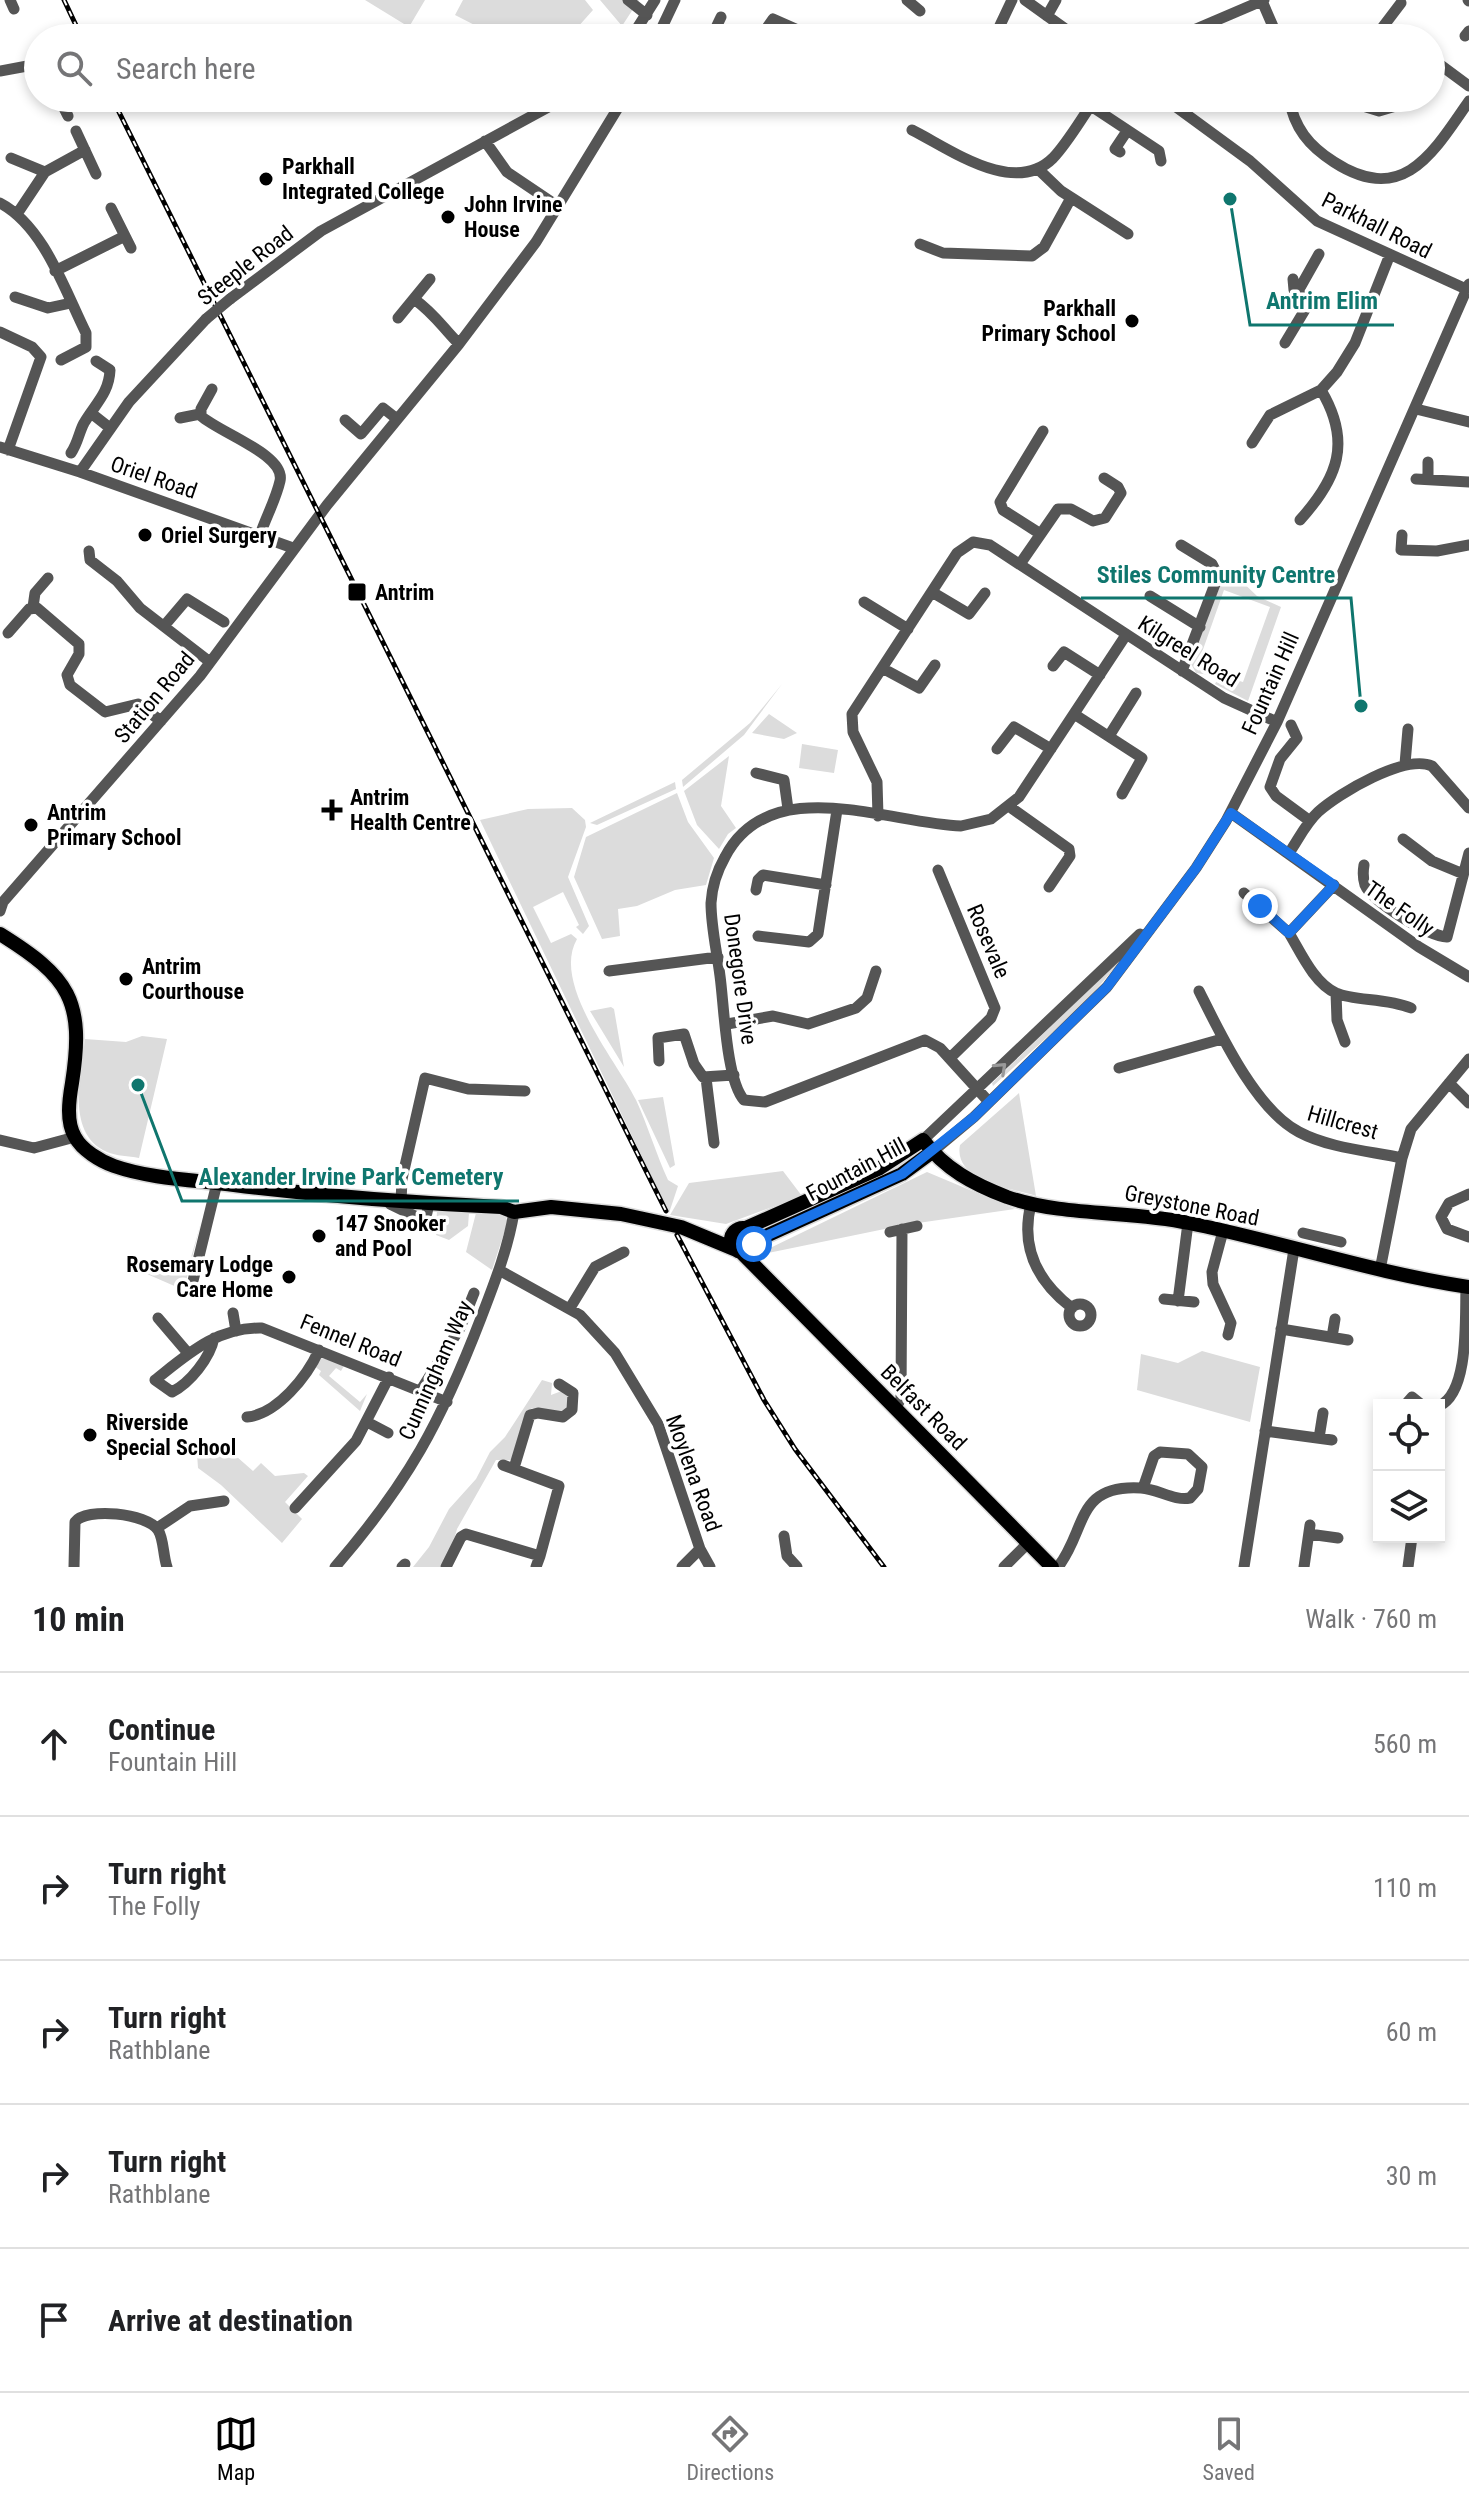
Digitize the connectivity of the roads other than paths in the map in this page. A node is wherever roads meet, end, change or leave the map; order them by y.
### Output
1 (628, 0) edge
2 (655, 0) edge
3 (675, 0) edge
4 (907, 0) edge
5 (1012, 0) edge
6 (1025, 0) edge
7 (1056, 0) edge
8 (1263, 0) edge
9 (1401, 3) dead end
10 (920, 11) dead end
11 (647, 15) junction
12 (1047, 16) junction
13 (721, 17) dead end
14 (641, 24) edge
15 (664, 24) edge
16 (718, 24) edge
17 (766, 24) edge
18 (787, 24) edge
19 (1001, 24) edge
20 (1058, 24) edge
21 (1207, 24) edge
22 (1272, 24) edge
23 (1385, 24) edge
24 (24, 67) edge
25 (1445, 68) edge
26 (0, 71) edge
27 (1469, 86) edge
28 (1469, 101) edge
29 (66, 112) edge
30 (539, 112) edge
31 (616, 112) edge
32 (1087, 112) edge
33 (1105, 112) edge
34 (1183, 112) edge
35 (1288, 112) edge
36 (68, 116) dead end
37 (912, 130) dead end
38 (76, 131) dead end
39 (1127, 131) junction
40 (485, 141) junction
41 (85, 150) junction
42 (1120, 152) dead end
43 (11, 158) dead end
44 (1161, 161) dead end
45 (1038, 169) junction
46 (45, 172) junction
47 (96, 174) dead end
48 (1071, 198) junction
49 (0, 203) edge
50 (559, 207) junction
51 (111, 208) dead end
52 (17, 214) junction
53 (1128, 234) dead end
54 (125, 236) junction
55 (920, 244) dead end
56 (131, 248) dead end
57 (1319, 254) dead end
58 (1389, 257) junction
59 (55, 271) junction
60 (430, 279) dead end
61 (1293, 279) dead end
62 (1467, 287) edge
63 (1297, 293) junction
64 (15, 297) dead end
65 (414, 299) junction
66 (71, 303) junction
67 (398, 318) dead end
68 (0, 332) edge
69 (1285, 343) dead end
70 (459, 344) junction
71 (61, 360) dead end
72 (96, 361) dead end
73 (212, 389) dead end
74 (1321, 390) junction
75 (1416, 409) junction
76 (91, 413) junction
77 (200, 414) junction
78 (180, 418) dead end
79 (397, 419) junction
80 (345, 420) dead end
81 (1469, 422) edge
82 (110, 428) junction
83 (1043, 431) dead end
84 (1252, 443) dead end
85 (4, 449) edge
86 (71, 453) dead end
87 (1428, 462) dead end
88 (80, 472) junction
89 (1104, 478) dead end
90 (1469, 482) edge
91 (1300, 520) dead end
92 (1039, 533) junction
93 (260, 535) junction
94 (1402, 535) dead end
95 (1181, 545) dead end
96 (1469, 545) edge
97 (293, 548) junction
98 (89, 551) dead end
99 (1020, 564) junction
100 (48, 578) dead end
101 (932, 592) junction
102 (985, 593) dead end
103 (1150, 596) dead end
104 (864, 602) dead end
105 (33, 607) junction
106 (224, 622) dead end
107 (164, 626) junction
108 (1200, 627) junction
109 (908, 629) junction
110 (8, 633) dead end
111 (1126, 635) junction
112 (210, 662) junction
113 (935, 665) dead end
114 (1053, 666) dead end
115 (882, 668) junction
116 (1182, 671) junction
117 (1100, 675) junction
118 (1136, 693) dead end
119 (1074, 714) junction
120 (161, 721) junction
121 (1277, 722) junction
122 (1291, 725) dead end
123 (1410, 729) dead end
124 (1109, 736) junction
125 (997, 749) dead end
126 (1051, 749) junction
127 (1405, 764) junction
128 (756, 773) dead end
129 (1122, 794) dead end
130 (1010, 807) junction
131 (1469, 808) edge
132 (788, 809) junction
133 (837, 810) junction
134 (1231, 813) junction
135 (878, 816) junction
136 (1310, 821) junction
137 (1403, 839) dead end
138 (1289, 853) junction
139 (1469, 853) edge
140 (1364, 866) dead end
141 (938, 870) dead end
142 (1461, 873) junction
143 (826, 885) junction
144 (1334, 885) junction
145 (1049, 887) dead end
146 (756, 890) dead end
147 (1244, 893) dead end
148 (0, 911) edge
149 (1164, 911) junction
150 (1289, 933) junction
151 (0, 934) edge
152 (758, 936) dead end
153 (0, 946) edge
154 (20, 947) junction
155 (718, 957) junction
156 (609, 971) dead end
157 (876, 971) dead end
158 (1469, 977) edge
159 (1199, 991) dead end
160 (1336, 993) junction
161 (1411, 1008) dead end
162 (727, 1024) junction
163 (1346, 1036) dead end
164 (1222, 1039) junction
165 (950, 1058) junction
166 (1469, 1059) edge
167 (659, 1061) dead end
168 (1119, 1068) dead end
169 (734, 1075) junction
170 (706, 1078) junction
171 (1449, 1083) junction
172 (978, 1089) junction
173 (525, 1091) dead end
174 (989, 1102) junction
175 (1469, 1103) edge
176 (75, 1137) junction
177 (0, 1140) edge
178 (714, 1143) dead end
179 (927, 1146) junction
180 (1402, 1158) junction
181 (217, 1183) junction
182 (1469, 1194) edge
183 (382, 1200) junction
184 (401, 1202) junction
185 (429, 1204) junction
186 (1031, 1204) junction
187 (514, 1212) junction
188 (1188, 1223) junction
189 (917, 1226) dead end
190 (741, 1229) junction
191 (902, 1229) junction
192 (1223, 1231) junction
193 (890, 1232) dead end
194 (1303, 1233) dead end
195 (700, 1234) junction
196 (1469, 1237) edge
197 (1323, 1238) junction
198 (1341, 1242) dead end
199 (755, 1243) junction
200 (1294, 1249) junction
201 (737, 1251) junction
202 (624, 1252) dead end
203 (1319, 1254) junction
204 (499, 1270) junction
205 (1380, 1270) junction
206 (767, 1276) junction
207 (1468, 1287) edge
208 (191, 1289) dead end
209 (458, 1296) dead end
210 (1164, 1299) dead end
211 (1178, 1301) junction
212 (1194, 1302) dead end
213 (570, 1308) junction
214 (1072, 1308) dead end
215 (233, 1313) dead end
216 (158, 1318) dead end
217 (1335, 1319) dead end
218 (1281, 1329) junction
219 (236, 1331) junction
220 (1228, 1335) dead end
221 (1332, 1337) junction
222 (214, 1338) junction
223 (1348, 1340) dead end
224 (319, 1350) junction
225 (187, 1352) junction
226 (389, 1377) junction
227 (559, 1384) dead end
228 (421, 1390) junction
229 (447, 1402) junction
230 (1445, 1403) edge
231 (895, 1408) junction
232 (1323, 1413) dead end
233 (247, 1417) dead end
234 (367, 1422) junction
235 (1265, 1431) junction
236 (388, 1433) dead end
237 (1319, 1438) junction
238 (1332, 1440) dead end
239 (1143, 1488) junction
240 (216, 1497) dead end
241 (295, 1508) dead end
242 (157, 1528) junction
243 (1338, 1538) dead end
244 (799, 1542) dead end
245 (1028, 1543) junction
246 (1411, 1543) edge
247 (700, 1549) junction
248 (538, 1561) edge
249 (74, 1567) edge
250 (167, 1567) edge
251 (335, 1567) edge
252 (446, 1567) edge
253 (682, 1567) edge
254 (710, 1567) edge
255 (797, 1567) edge
256 (1004, 1567) edge
257 (1055, 1567) edge
258 (1244, 1567) edge
259 (1304, 1567) edge
260 (1408, 1567) edge

1 - 11 street
2 - 11 street
3 - 15 street
4 - 10 street
5 - 19 street
6 - 12 street
7 - 12 street
8 - 21 street
8 - 22 street
9 - 23 street
11 - 14 street
12 - 20 street
13 - 16 street
17 - 18 street
24 - 26 street
25 - 27 street
28 - 35 street
29 - 36 street
30 - 40 street, Steeple Road
31 - 50 street
32 - 45 street
33 - 39 street
34 - 58 street, Parkhall Road
37 - 45 street
38 - 41 street
39 - 42 street
39 - 44 street
40 - 50 street
40 - 82 street, Steeple Road, bridge
41 - 46 street
41 - 47 street
43 - 46 street
45 - 48 street
46 - 52 street
48 - 53 street
48 - 55 street
49 - 52 street
50 - 70 street
51 - 54 street
52 - 59 street
54 - 56 street
54 - 59 street
57 - 63 street
58 - 62 street, Parkhall Road
58 - 74 street
59 - 66 street
60 - 65 street
61 - 63 street
62 - 75 street, Fountain Hill
63 - 69 street
64 - 66 street
65 - 67 street
65 - 70 street
66 - 71 street
68 - 85 street
70 - 79 street
72 - 76 street
73 - 77 street
74 - 84 street
74 - 91 street
75 - 81 street
75 - 121 street, Fountain Hill
76 - 82 street
76 - 86 street
77 - 78 street
77 - 93 street
79 - 80 street
79 - 97 street, Station Road
82 - 88 street, Steeple Road
83 - 92 street
85 - 88 street, Oriel Road
87 - 90 street
88 - 93 street, Oriel Road
89 - 92 street
92 - 99 street
93 - 97 street, Oriel Road
94 - 96 street
95 - 108 street
97 - 112 street, Station Road
98 - 107 street
99 - 101 street, Kilgreel Road
99 - 111 street, Kilgreel Road
100 - 105 street
101 - 102 street
101 - 109 street, Kilgreel Road
103 - 108 street
104 - 109 street
105 - 110 street
105 - 120 street
106 - 107 street
107 - 112 street
108 - 116 street
109 - 115 street, Kilgreel Road
111 - 116 street, Kilgreel Road
111 - 117 street, Donegore Drive
112 - 120 street, Station Road
113 - 115 street
114 - 117 street
115 - 135 street, Kilgreel Road
116 - 121 street, Kilgreel Road
117 - 119 street, Donegore Drive
118 - 124 street
119 - 124 street
119 - 126 street, Donegore Drive
120 - 148 street, Station Road
121 - 134 street, Fountain Hill
122 - 136 street
123 - 127 street
124 - 129 street
125 - 126 street
126 - 130 street, Donegore Drive
127 - 131 street
127 - 136 street
128 - 132 street
130 - 135 street, Donegore Drive
130 - 145 street
132 - 133 street, Donegore Drive
132 - 155 street, Donegore Drive
133 - 135 street, Donegore Drive
133 - 143 street
134 - 138 street, The Folly
134 - 149 street, Fountain Hill
136 - 138 street
137 - 142 street
138 - 144 street, The Folly
139 - 142 street
140 - 142 street
141 - 165 street, Rosevale
143 - 146 street
143 - 152 street
144 - 150 street
144 - 158 street, The Folly
147 - 150 street
172 -> 149 street, Fountain Hill
149 - 174 street, Fountain Hill
150 - 160 street
151 - 154 main road
153 - 154 main road
154 - 176 main road
155 - 156 street
155 - 162 street, Donegore Drive
157 - 162 street
159 - 164 street, Hillcrest
160 - 161 street
160 - 163 street
162 - 169 street, Donegore Drive
164 - 168 street
164 - 180 street, Hillcrest
165 - 169 street, Donegore Drive
165 - 172 street, Donegore Drive
166 - 171 street
167 - 170 street
169 - 170 street
170 - 178 street
171 - 175 street
171 - 180 street
172 - 174 street, Donegore Drive
172 - 179 street, Fountain Hill
173 - 184 street
174 - 179 street, Fountain Hill
176 - 177 street
176 - 181 main road
179 - 186 main road, Greystone Road
179 - 190 main road, Fountain Hill
179 - 199 main road, Fountain Hill
180 - 205 street
181 - 183 main road
181 - 208 street
182 - 196 street
183 - 184 main road
183 - 185 street
184 - 185 main road
185 - 187 main road
186 - 188 main road, Greystone Road
186 - 214 street
187 - 195 main road
187 - 204 street, Cunningham Way
188 - 192 main road, Greystone Road
188 - 211 street
189 - 191 street
190 - 195 main road, Fountain Hill
190 - 199 main road
190 - 201 main road
191 - 193 street
191 - 231 street
192 - 200 main road, Greystone Road
192 - 220 street
194 - 197 street
195 - 201 main road, Belfast Road
197 - 198 street
197 - 203 street
199 - 201 main road
199 - 206 main road, Belfast Road
200 - 203 main road, Greystone Road
200 - 218 street
201 - 206 main road, Belfast Road
202 - 213 street
203 - 205 main road, Greystone Road
204 - 213 street, Moylena Road
204 - 229 street, Cunningham Way
205 - 207 main road, Greystone Road
206 - 231 main road, Belfast Road
207 - 230 street
209 - 228 street
210 - 211 street
211 - 212 street
213 - 247 street, Moylena Road
215 - 219 street
216 - 225 street
217 - 221 street
218 - 221 street
218 - 235 street
219 - 222 street, Fennel Road
219 - 224 street, Fennel Road
221 - 223 street
222 - 225 street, Fennel Road
222 - 225 street, Fennel Road
224 - 226 street, Fennel Road
224 - 233 street
226 - 228 street, Fennel Road
226 - 234 street
227 - 248 street
228 - 229 street, Fennel Road
229 - 251 street, Cunningham Way
231 - 245 main road, Belfast Road
232 - 237 street
234 - 236 street
234 - 241 street
235 - 237 street
235 - 258 street
237 - 238 street
239 - 239 street
239 - 257 street
240 - 242 street
242 - 249 street
242 - 250 street
243 - 259 street
244 - 255 street
245 - 256 street
245 - 257 main road, Belfast Road
246 - 260 street
247 - 253 street
247 - 254 street, Moylena Road
248 - 252 street

